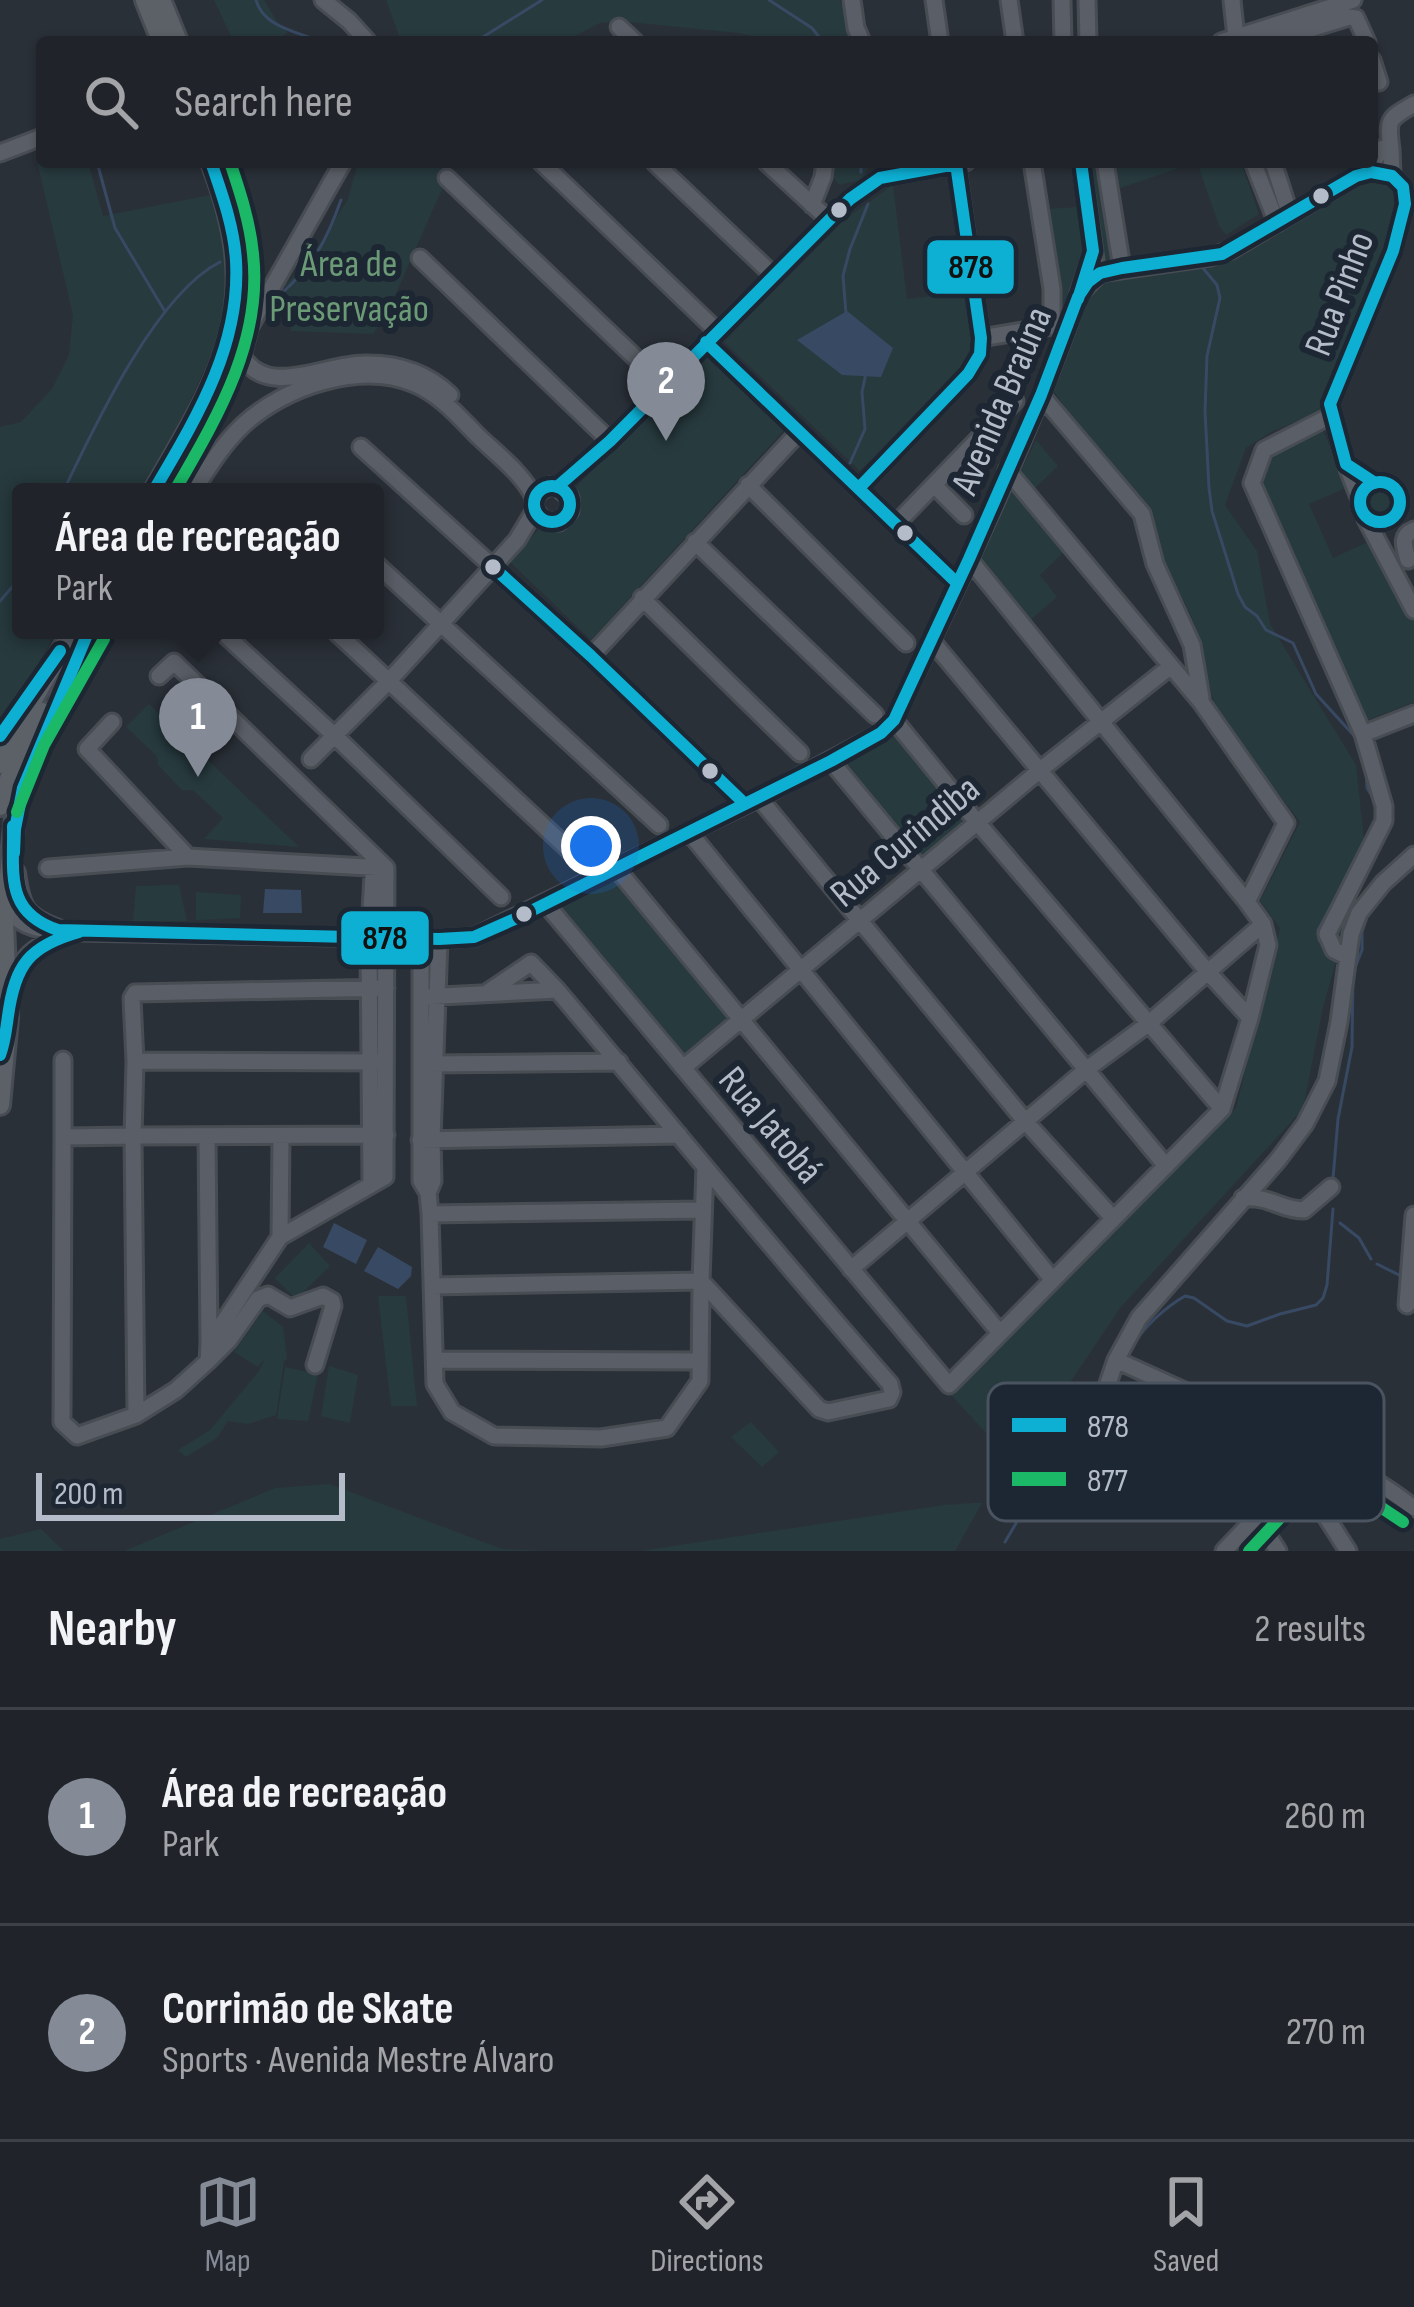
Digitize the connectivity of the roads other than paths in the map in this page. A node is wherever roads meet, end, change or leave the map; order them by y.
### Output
1 (145, 0) edge
2 (161, 0) edge
3 (323, 0) edge
4 (852, 0) edge
5 (934, 0) edge
6 (1009, 0) edge
7 (1062, 0) edge
8 (1087, 0) edge
9 (1232, 0) edge
10 (1352, 0) edge
11 (619, 27) dead end
12 (157, 36) edge
13 (176, 36) edge
14 (365, 36) edge
15 (629, 36) edge
16 (859, 36) edge
17 (939, 36) edge
18 (1014, 36) edge
19 (1063, 36) edge
20 (1088, 36) edge
21 (1228, 36) edge
22 (1240, 36) edge
23 (1287, 36) edge
24 (1364, 36) edge
25 (1414, 104) edge
26 (36, 138) edge
27 (1387, 144) junction
28 (0, 153) edge
29 (1378, 156) edge
30 (216, 168) edge
31 (216, 168) edge
32 (340, 168) edge
33 (547, 168) edge
34 (660, 168) edge
35 (772, 168) edge
36 (824, 168) edge
37 (960, 168) edge
38 (1034, 168) edge
39 (1082, 168) edge
40 (1106, 168) edge
41 (1256, 168) edge
42 (1274, 168) edge
43 (1372, 168) edge
44 (881, 170) edge
45 (1371, 172) junction
46 (1392, 176) junction
47 (447, 178) dead end
48 (812, 205) junction
49 (828, 219) junction
50 (1284, 219) junction
51 (1093, 251) junction
52 (420, 258) dead end
53 (1123, 268) junction
54 (1100, 273) junction
55 (773, 274) junction
56 (1078, 297) junction
57 (711, 337) junction
58 (981, 338) junction
59 (244, 344) junction
60 (664, 385) junction
61 (1041, 395) junction
62 (1016, 401) dead end
63 (1332, 416) junction
64 (799, 432) junction
65 (610, 441) junction
66 (361, 447) dead end
67 (1346, 464) junction
68 (1007, 470) junction
69 (1414, 479) edge
70 (158, 483) edge
71 (173, 483) edge
72 (199, 483) edge
73 (1375, 483) junction
74 (748, 484) junction
75 (934, 485) junction
76 (859, 488) junction
77 (1394, 488) junction
78 (558, 489) junction
79 (1414, 496) edge
80 (1362, 508) junction
81 (538, 510) junction
82 (964, 515) dead end
83 (1394, 515) junction
84 (896, 524) junction
85 (1414, 530) edge
86 (695, 542) junction
87 (1386, 554) junction
88 (970, 559) junction
89 (1408, 560) dead end
90 (493, 567) junction
91 (384, 571) edge
92 (957, 583) junction
93 (642, 598) junction
94 (1414, 610) edge
95 (441, 624) junction
96 (78, 639) edge
97 (78, 639) edge
98 (79, 639) edge
99 (230, 639) edge
100 (343, 639) edge
101 (931, 640) junction
102 (906, 643) dead end
103 (591, 656) junction
104 (1171, 666) junction
105 (159, 676) dead end
106 (44, 680) junction
107 (388, 682) junction
108 (1201, 702) junction
109 (1414, 714) edge
110 (875, 715) dead end
111 (894, 720) junction
112 (112, 722) dead end
113 (1100, 722) junction
114 (1363, 734) junction
115 (0, 736) edge
116 (336, 736) junction
117 (800, 753) dead end
118 (311, 759) dead end
119 (830, 761) junction
120 (0, 764) edge
121 (1039, 771) junction
122 (752, 801) junction
123 (0, 806) edge
124 (976, 822) junction
125 (659, 825) dead end
126 (13, 826) junction
127 (689, 832) junction
128 (0, 850) edge
129 (1414, 855) edge
130 (188, 857) junction
131 (579, 859) dead end
132 (378, 863) junction
133 (48, 868) dead end
134 (616, 868) junction
135 (920, 870) junction
136 (501, 897) dead end
137 (1247, 902) junction
138 (545, 903) junction
139 (6, 908) junction
140 (859, 921) junction
141 (1263, 924) junction
142 (58, 931) junction
143 (80, 932) junction
144 (378, 938) junction
145 (430, 939) junction
146 (1348, 957) junction
147 (801, 969) junction
148 (1207, 971) junction
149 (378, 988) junction
150 (557, 989) junction
151 (485, 993) junction
152 (429, 996) junction
153 (8, 1018) junction
154 (1250, 1018) junction
155 (741, 1019) junction
156 (1148, 1024) junction
157 (3, 1047) edge
158 (63, 1060) dead end
159 (135, 1061) junction
160 (378, 1061) junction
161 (619, 1062) junction
162 (428, 1064) junction
163 (682, 1068) junction
164 (1087, 1069) junction
165 (0, 1105) edge
166 (1222, 1109) junction
167 (1025, 1121) junction
168 (679, 1135) junction
169 (133, 1136) junction
170 (207, 1136) junction
171 (378, 1136) junction
172 (63, 1137) junction
173 (281, 1137) junction
174 (426, 1140) junction
175 (1166, 1166) junction
176 (705, 1167) junction
177 (964, 1171) junction
178 (1331, 1187) dead end
179 (1243, 1198) junction
180 (702, 1210) junction
181 (430, 1214) junction
182 (1414, 1215) edge
183 (1112, 1217) junction
184 (907, 1220) junction
185 (280, 1237) junction
186 (850, 1269) junction
187 (1052, 1279) junction
188 (700, 1281) junction
189 (433, 1286) junction
190 (1407, 1305) dead end
191 (1000, 1333) junction
192 (208, 1352) junction
193 (435, 1360) junction
194 (1116, 1360) junction
195 (700, 1361) junction
196 (315, 1365) dead end
197 (1108, 1383) edge
198 (1167, 1383) edge
199 (136, 1415) junction
200 (1384, 1485) edge
201 (1414, 1508) edge
202 (1252, 1521) edge
203 (1259, 1521) edge
204 (1329, 1521) edge
205 (1224, 1551) edge
206 (1278, 1551) edge
207 (1348, 1551) edge

1 - 12 main road
2 - 13 main road
3 - 14 street
4 - 16 street
5 - 17 street
6 - 18 street
7 - 19 street
8 - 20 street
9 - 21 street
10 - 22 street
11 - 15 street
23 - 24 street
25 - 27 street
26 - 28 street
27 - 29 street
27 - 46 street, Rua Pinho
30 - 59 main road
31 - 70 main road
32 - 59 street
33 - 57 street
34 - 55 street
35 - 48 street
36 - 48 street
37 - 58 street
38 - 58 street
39 - 51 street, Avenida Braúna
40 - 53 street
41 - 50 street
42 - 50 street
43 - 45 street
44 - 49 street
45 - 46 street
45 - 50 street, Rua Pinho
46 - 63 street, Rua Pinho
47 - 60 street
48 - 49 street
49 - 55 street
50 - 53 street, Rua Pinho
51 - 54 street
51 - 56 street, Avenida Braúna
52 - 65 street
53 - 54 street, Rua Pinho
54 - 56 street, Avenida Braúna
55 - 57 street
56 - 61 street, Avenida Braúna
57 - 60 street
57 - 64 street
58 - 76 street
59 - 71 main road
59 - 78 street
60 - 65 street
61 - 68 street, Avenida Braúna
61 - 108 street
62 - 75 street
63 - 67 street, Rua Pinho
63 - 114 street
64 - 74 street
64 - 76 street
65 - 78 street
66 - 90 street
67 - 73 street
67 - 80 street, Rua Pinho
68 - 88 street, Avenida Braúna
68 - 104 street
69 - 77 street
72 - 81 street
73 - 77 street
73 - 80 street
74 - 86 street
74 - 102 street
75 - 82 street
75 - 84 street
76 - 84 street
77 - 83 street
78 - 81 street
78 - 81 street
79 - 83 street
80 - 83 street
80 - 87 street, Rua Pinho
81 - 90 street
83 - 87 street
84 - 92 street
85 - 89 street
86 - 93 street
86 - 110 street
87 - 94 street, Rua Pinho
88 - 92 street, Avenida Braúna
88 - 113 street
90 - 95 street
90 - 103 street
91 - 95 street
92 - 101 street, Avenida Braúna
93 - 103 street
93 - 117 street
95 - 107 street
95 - 125 street
96 - 106 main road
97 - 123 main road
98 - 126 main road
99 - 116 street
100 - 107 street
101 - 111 street, Avenida Braúna
101 - 121 street
103 - 122 street
104 - 108 street
104 - 113 street, Rua Curindiba
105 - 132 street
106 - 115 main road
106 - 120 main road
107 - 116 street
107 - 131 street
108 - 137 street
109 - 114 street
111 - 119 street
111 - 124 street
112 - 130 street
113 - 121 street, Rua Curindiba
113 - 137 street
114 - 146 street
116 - 118 street
116 - 136 street
119 - 122 street
119 - 135 street
121 - 124 street, Rua Curindiba
121 - 148 street
122 - 127 street
122 - 140 street
124 - 135 street, Rua Curindiba
124 - 156 street
126 - 139 main road
126 - 142 main road
127 - 134 street
127 - 147 street
128 - 139 main road
129 - 146 street
130 - 132 street
130 - 133 street
132 - 144 street
134 - 138 street
134 - 155 street
135 - 140 street, Rua Curindiba
135 - 164 street
137 - 141 street
138 - 145 street
138 - 163 street, Rua Jatobá
139 - 142 street
139 - 153 main road
140 - 147 street, Rua Curindiba
140 - 167 street
141 - 148 street
141 - 154 street
142 - 143 street
143 - 144 street
143 - 153 street
144 - 145 street
144 - 149 street
145 - 152 street
146 - 179 street
147 - 155 street, Rua Curindiba
147 - 177 street
148 - 154 street
148 - 156 street
149 - 159 street
149 - 160 street
150 - 151 street
150 - 151 street
150 - 161 street
151 - 152 street
152 - 162 street
153 - 157 main road
154 - 166 street
155 - 163 street, Rua Curindiba
155 - 184 street
156 - 164 street
156 - 166 street
157 - 165 main road
158 - 172 street
159 - 160 street
159 - 169 street
160 - 171 street
161 - 162 street
161 - 168 street
162 - 174 street
163 - 186 street, Rua Jatobá
164 - 167 street
164 - 175 street
166 - 175 street
167 - 177 street
167 - 183 street
168 - 174 street
168 - 176 street
169 - 170 street
169 - 172 street
169 - 199 street
170 - 173 street
170 - 192 street
171 - 173 street
171 - 185 street
172 - 199 street
173 - 185 street
174 - 181 street
175 - 183 street
176 - 180 street
176 - 188 street
177 - 184 street
177 - 187 street
178 - 179 street
179 - 194 street
180 - 181 street
180 - 188 street
181 - 189 street
182 - 190 street
183 - 187 street
184 - 186 street
184 - 191 street
185 - 192 street
186 - 191 street, Rua Jatobá
187 - 191 street
188 - 189 street
188 - 195 street
189 - 193 street
192 - 196 street
192 - 199 street
193 - 195 street
193 - 195 street
194 - 197 street
194 - 198 street
200 - 201 street
202 - 205 street
203 - 206 street
204 - 207 street

